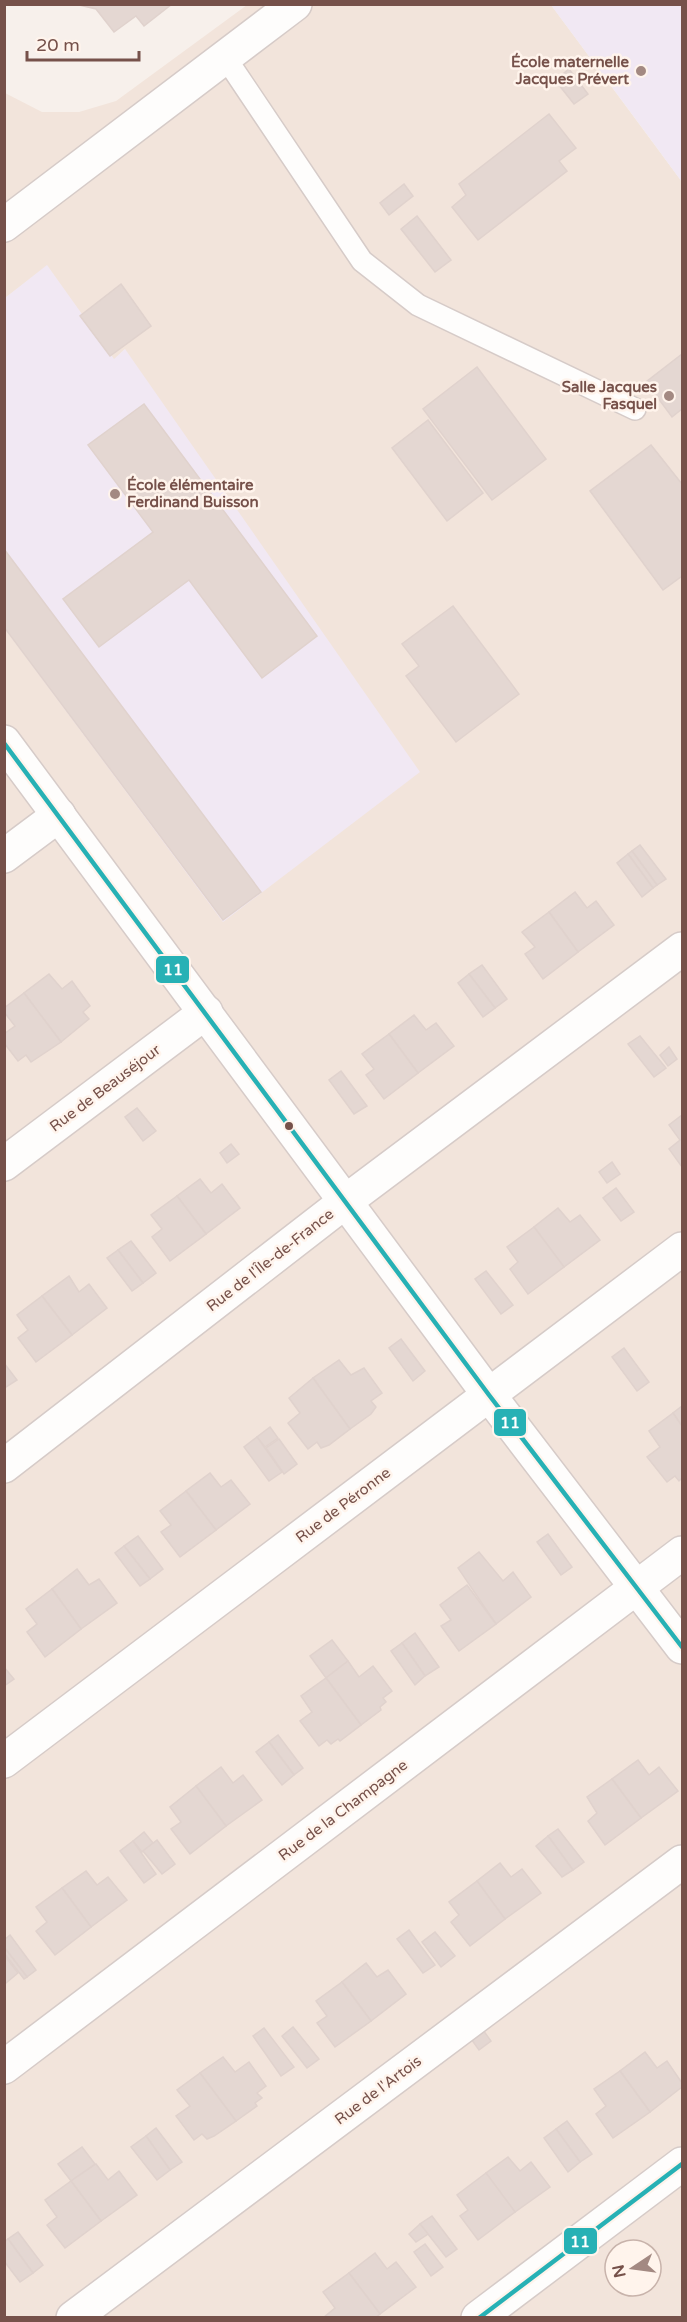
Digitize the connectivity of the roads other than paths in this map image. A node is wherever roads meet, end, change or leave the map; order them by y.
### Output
1 (295, 4) edge
2 (225, 57) junction
3 (4, 225) edge
4 (635, 409) dead end
5 (4, 741) edge
6 (59, 815) junction
7 (4, 856) edge
8 (682, 949) edge
9 (206, 1012) junction
10 (4, 1164) edge
11 (346, 1201) junction
12 (682, 1249) edge
13 (489, 1395) junction
14 (4, 1466) edge
15 (682, 1553) edge
16 (637, 1588) junction
17 (682, 1647) edge
18 (4, 1761) edge
19 (682, 1862) edge
20 (4, 2067) edge
21 (682, 2164) edge
22 (73, 2318) edge
23 (478, 2318) edge

1 - 2 street
2 - 3 street
2 - 4 lane
5 - 6 street
6 - 7 street
6 - 9 street
8 - 11 street, Rue de l'Île-de-France
9 - 10 street, Rue de Beauséjour
9 - 11 street
11 - 13 street
11 - 14 street, Rue de l'Île-de-France
12 - 13 street, Rue de Péronne
13 - 16 street
13 - 18 street, Rue de Péronne
15 - 16 street, Rue de la Champagne
16 - 17 street
16 - 20 street, Rue de la Champagne
19 - 22 street, Rue de l'Artois
21 - 23 street

